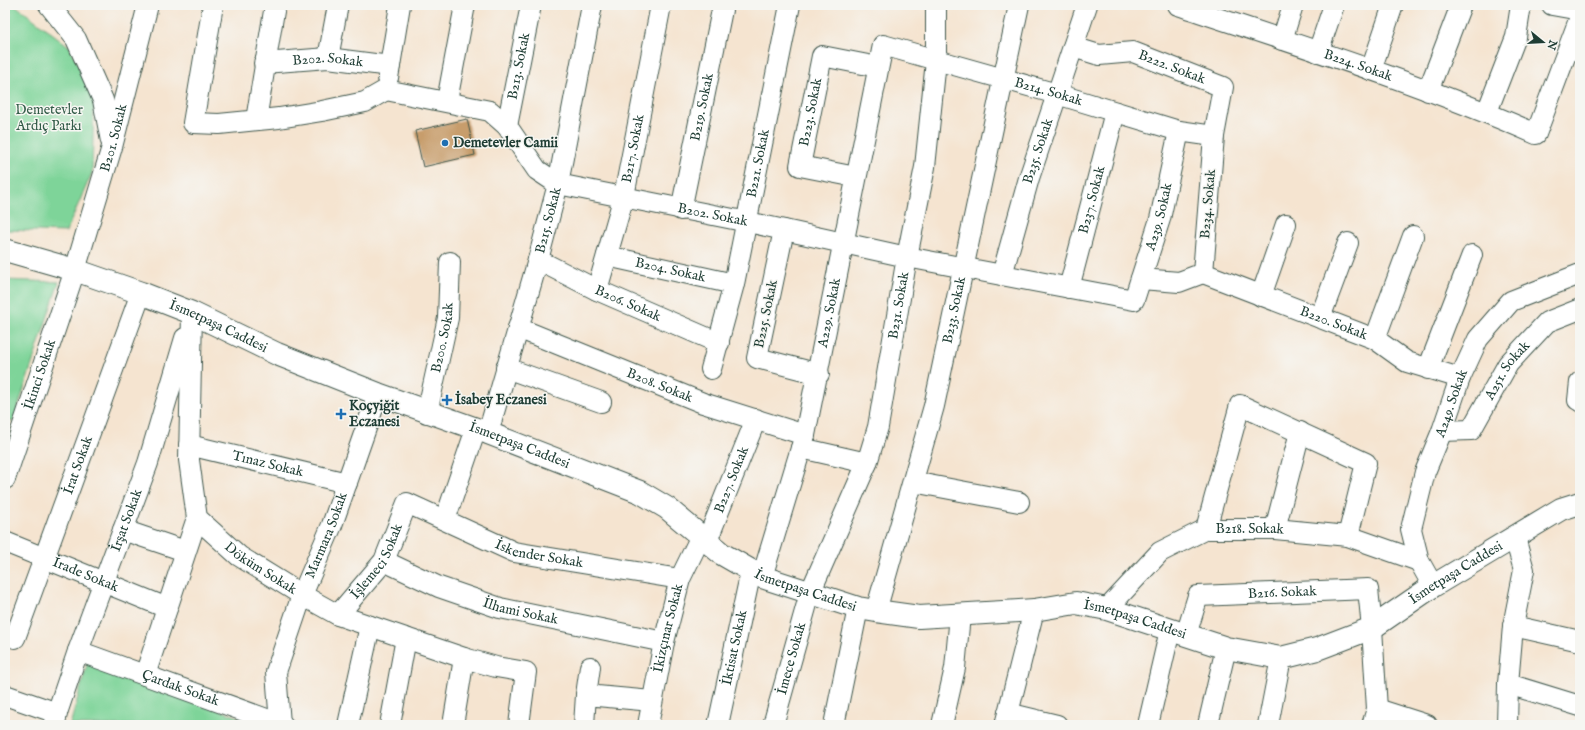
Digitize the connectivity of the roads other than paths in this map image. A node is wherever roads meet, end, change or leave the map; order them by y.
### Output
1 (49, 5) edge
2 (148, 5) edge
3 (213, 5) edge
4 (274, 5) edge
5 (338, 5) edge
6 (400, 5) edge
7 (465, 5) edge
8 (531, 5) edge
9 (592, 5) edge
10 (660, 5) edge
11 (723, 5) edge
12 (790, 5) edge
13 (936, 5) edge
14 (1019, 5) edge
15 (1087, 5) edge
16 (1178, 5) edge
17 (1293, 5) edge
18 (1334, 5) edge
19 (1393, 5) edge
20 (1461, 5) edge
21 (1522, 5) edge
22 (1552, 5) edge
23 (1580, 10) edge
24 (1580, 17) edge
25 (1282, 40) junction
26 (884, 45) joint
27 (1073, 47) junction
28 (1318, 52) junction
29 (328, 58) junction
30 (936, 61) junction
31 (264, 63) junction
32 (390, 66) junction
33 (878, 67) junction
34 (1371, 70) junction
35 (1002, 78) junction
36 (386, 90) junction
37 (1428, 91) junction
38 (1057, 94) junction
39 (447, 101) junction
40 (1115, 112) junction
41 (1487, 112) junction
42 (256, 120) junction
43 (507, 126) junction
44 (1179, 132) junction
45 (1214, 136) junction
46 (112, 147) junction
47 (856, 177) junction
48 (558, 184) junction
49 (624, 196) junction
50 (681, 210) junction
51 (748, 222) junction
52 (1286, 224) dead end
53 (784, 230) junction
54 (1413, 236) dead end
55 (843, 243) junction
56 (1348, 243) dead end
57 (5, 250) edge
58 (1472, 255) dead end
59 (606, 256) junction
60 (907, 257) junction
61 (538, 260) junction
62 (5, 262) edge
63 (450, 262) dead end
64 (52, 264) junction
65 (964, 268) junction
66 (75, 270) junction
67 (1203, 273) junction
68 (1580, 274) edge
69 (1002, 275) junction
70 (1141, 279) junction
71 (734, 284) junction
72 (1069, 288) junction
73 (597, 290) junction
74 (141, 293) junction
75 (1261, 296) junction
76 (1134, 300) joint
77 (1580, 309) edge
78 (192, 313) junction
79 (1320, 318) junction
80 (518, 328) junction
81 (1375, 340) junction
82 (719, 343) junction
83 (506, 368) junction
84 (711, 369) dead end
85 (1428, 369) junction
86 (818, 374) junction
87 (1460, 378) junction
88 (1580, 382) edge
89 (378, 394) junction
90 (1580, 400) edge
91 (601, 402) dead end
92 (427, 412) junction
93 (756, 419) junction
94 (482, 431) junction
95 (1442, 431) junction
96 (1300, 432) junction
97 (803, 441) junction
98 (189, 445) junction
99 (867, 462) junction
100 (5, 479) edge
101 (913, 482) junction
102 (347, 483) junction
103 (1019, 502) dead end
104 (407, 503) joint
105 (1580, 503) edge
106 (196, 518) junction
107 (445, 520) junction
108 (1206, 529) junction
109 (1275, 529) junction
110 (123, 530) junction
111 (1348, 536) junction
112 (704, 538) junction
113 (1515, 538) junction
114 (5, 542) edge
115 (185, 551) junction
116 (44, 558) junction
117 (384, 561) junction
118 (1419, 562) junction
119 (756, 574) junction
120 (680, 579) junction
121 (104, 582) junction
122 (1433, 586) junction
123 (810, 593) junction
124 (302, 595) junction
125 (167, 608) junction
126 (1107, 609) junction
127 (867, 610) junction
128 (1034, 610) junction
129 (338, 615) junction
130 (960, 615) junction
131 (370, 626) junction
132 (1513, 626) junction
133 (1372, 628) junction
134 (1178, 632) junction
135 (15, 638) dead end
136 (406, 638) junction
137 (1580, 641) edge
138 (664, 642) junction
139 (1226, 648) junction
140 (78, 651) junction
141 (464, 658) junction
142 (1281, 658) junction
143 (590, 666) dead end
144 (145, 675) junction
145 (1508, 684) junction
146 (5, 695) edge
147 (586, 695) junction
148 (652, 701) junction
149 (1580, 706) edge
150 (1374, 717) edge
151 (56, 719) edge
152 (1006, 719) edge
153 (281, 724) edge
154 (348, 725) edge
155 (390, 725) edge
156 (453, 725) edge
157 (519, 725) edge
158 (584, 725) edge
159 (648, 725) edge
160 (718, 725) edge
161 (773, 725) edge
162 (834, 725) edge
163 (942, 725) edge
164 (1057, 725) edge
165 (1148, 725) edge
166 (1208, 725) edge
167 (1268, 725) edge
168 (1427, 725) edge
169 (1507, 725) edge

1 - 46 street
2 - 46 street, B201. Sokak
3 - 42 street
4 - 31 street
5 - 29 street
6 - 32 street
7 - 39 street
8 - 43 street, B213. Sokak
9 - 48 street, B215. Sokak
10 - 49 street, B217. Sokak
11 - 50 street, B219. Sokak
12 - 51 street, B221. Sokak
13 - 30 street, B231. Sokak
14 - 35 street, B233. Sokak
15 - 27 street, B235. Sokak
16 - 25 street, B224. Sokak
17 - 25 street
18 - 28 street
19 - 34 street
20 - 37 street
21 - 41 street
22 - 23 street
24 - 41 street, B224. Sokak
25 - 28 street, B224. Sokak
26 - 30 street, B214. Sokak
26 - 33 street, A229. Sokak
27 - 38 street, B235. Sokak
27 - 45 street, B222. Sokak
28 - 34 street, B224. Sokak
29 - 31 street, B202. Sokak
29 - 32 street, B202. Sokak
30 - 35 street, B214. Sokak
30 - 60 street, B231. Sokak
31 - 42 street
32 - 36 street
33 - 47 street, A229. Sokak
33 - 47 street, B223. Sokak
34 - 37 street, B224. Sokak
35 - 38 street, B214. Sokak
35 - 65 street, B233. Sokak
36 - 39 street, B202. Sokak
36 - 42 street
37 - 41 street, B224. Sokak
38 - 40 street, B214. Sokak
38 - 69 street, B235. Sokak
39 - 43 street, B202. Sokak
40 - 44 street, B214. Sokak
40 - 72 street, B237. Sokak
43 - 48 street, B202. Sokak
44 - 45 street, B214. Sokak
44 - 70 street, A239. Sokak
45 - 67 street, B234. Sokak
46 - 66 street, B201. Sokak
47 - 55 street, A229. Sokak
48 - 49 street, B202. Sokak
48 - 61 street, B215. Sokak
49 - 50 street, B202. Sokak
49 - 59 street, B217. Sokak
50 - 51 street, B202. Sokak
51 - 53 street, B202. Sokak
51 - 71 street, B221. Sokak
52 - 75 street
53 - 55 street, B202. Sokak
53 - 86 street, B225. Sokak
54 - 81 street
55 - 60 street, B202. Sokak
55 - 86 street, A229. Sokak
56 - 79 street
57 - 64 main road, İsmetpaşa Caddesi
58 - 85 street
59 - 71 street, B204. Sokak
59 - 73 street, B217. Sokak
60 - 65 street, B202. Sokak
60 - 99 street, B231. Sokak
61 - 73 street, B206. Sokak
61 - 80 street, B215. Sokak
62 - 64 main road, İsmetpaşa Caddesi
63 - 92 street, B200. Sokak
64 - 66 main road, İsmetpaşa Caddesi
65 - 69 street, B202. Sokak
65 - 101 street, B233. Sokak
66 - 74 main road, İsmetpaşa Caddesi
66 - 100 street, İkinci Sokak
67 - 70 street
67 - 75 street, B220. Sokak
68 - 87 street, A249. Sokak
69 - 72 street, B202. Sokak
70 - 76 street, A239. Sokak
71 - 82 street, B221. Sokak
72 - 76 street, B202. Sokak
73 - 82 street, B206. Sokak
74 - 78 main road, İsmetpaşa Caddesi
74 - 116 street, İrat Sokak
75 - 79 street, B220. Sokak
77 - 95 street, A251. Sokak
78 - 89 main road, İsmetpaşa Caddesi
78 - 98 street
78 - 110 street, İrşat Sokak
79 - 81 street, B220. Sokak
80 - 83 street, B215. Sokak
80 - 93 street, B208. Sokak
81 - 85 street, B220. Sokak
82 - 84 street, B221. Sokak
83 - 91 street
83 - 94 street, B215. Sokak
85 - 87 street, B220. Sokak
86 - 97 street, A229. Sokak
87 - 95 street, A249. Sokak
88 - 90 street
89 - 92 main road, İsmetpaşa Caddesi
89 - 102 street, Marmara Sokak
92 - 94 main road, İsmetpaşa Caddesi
93 - 97 street, B208. Sokak
93 - 112 street, B227. Sokak
94 - 107 street, B215. Sokak
94 - 112 main road, İsmetpaşa Caddesi
95 - 118 street, A249. Sokak
96 - 108 street
96 - 109 street
96 - 111 street
97 - 99 street, B208. Sokak
97 - 119 street, A229. Sokak
98 - 102 street, Tınaz Sokak
98 - 106 street
99 - 123 street, B231. Sokak
101 - 103 street
101 - 127 street, B233. Sokak
102 - 124 street, Marmara Sokak
104 - 107 street, İskender Sokak
104 - 117 street, İşlemeci Sokak
105 - 113 main road, İsmetpaşa Caddesi
106 - 115 street
106 - 124 street, Döküm Sokak
107 - 120 street, İskender Sokak
108 - 109 street, B218. Sokak
108 - 126 street, B218. Sokak
109 - 111 street, B218. Sokak
110 - 115 street
110 - 121 street, İrşat Sokak
111 - 118 street, B218. Sokak
112 - 119 main road, İsmetpaşa Caddesi
112 - 120 street, İkizçınar Sokak
113 - 122 main road, İsmetpaşa Caddesi
113 - 132 street
114 - 116 street, İrade Sokak
115 - 125 street
116 - 121 street, İrade Sokak
116 - 135 street, İrat Sokak
117 - 129 street, İşlemeci Sokak
117 - 138 street, İlhami Sokak
118 - 122 street, A249. Sokak
119 - 123 main road, İsmetpaşa Caddesi
119 - 160 street, İktisat Sokak
120 - 138 street, İkizçınar Sokak
121 - 125 street, İrade Sokak
121 - 140 street, İrşat Sokak
122 - 133 main road, İsmetpaşa Caddesi
123 - 127 main road, İsmetpaşa Caddesi
123 - 161 street, İmece Sokak
124 - 129 street, Döküm Sokak
124 - 153 street, Marmara Sokak
125 - 144 street
126 - 128 main road, İsmetpaşa Caddesi
126 - 134 main road, İsmetpaşa Caddesi
127 - 130 main road, İsmetpaşa Caddesi
127 - 162 street, B233. Sokak
128 - 130 main road, İsmetpaşa Caddesi
128 - 152 street
129 - 131 street, Döküm Sokak
130 - 163 street
131 - 136 street, Döküm Sokak
131 - 154 street
132 - 137 street
132 - 145 street
133 - 134 street, B216. Sokak
133 - 142 main road, İsmetpaşa Caddesi
133 - 150 street
134 - 139 main road, İsmetpaşa Caddesi
134 - 165 street
136 - 141 street, Döküm Sokak
136 - 155 street
138 - 148 street, İkizçınar Sokak
139 - 142 main road, İsmetpaşa Caddesi
139 - 166 street
140 - 144 street, Çardak Sokak
140 - 151 street, İrşat Sokak
141 - 156 street
141 - 157 street, Döküm Sokak
142 - 167 street
143 - 147 street
144 - 153 street, Çardak Sokak
145 - 149 street
145 - 169 street
146 - 151 street
147 - 148 street
147 - 158 street
148 - 159 street, İkizçınar Sokak
150 - 168 street
152 - 164 street

